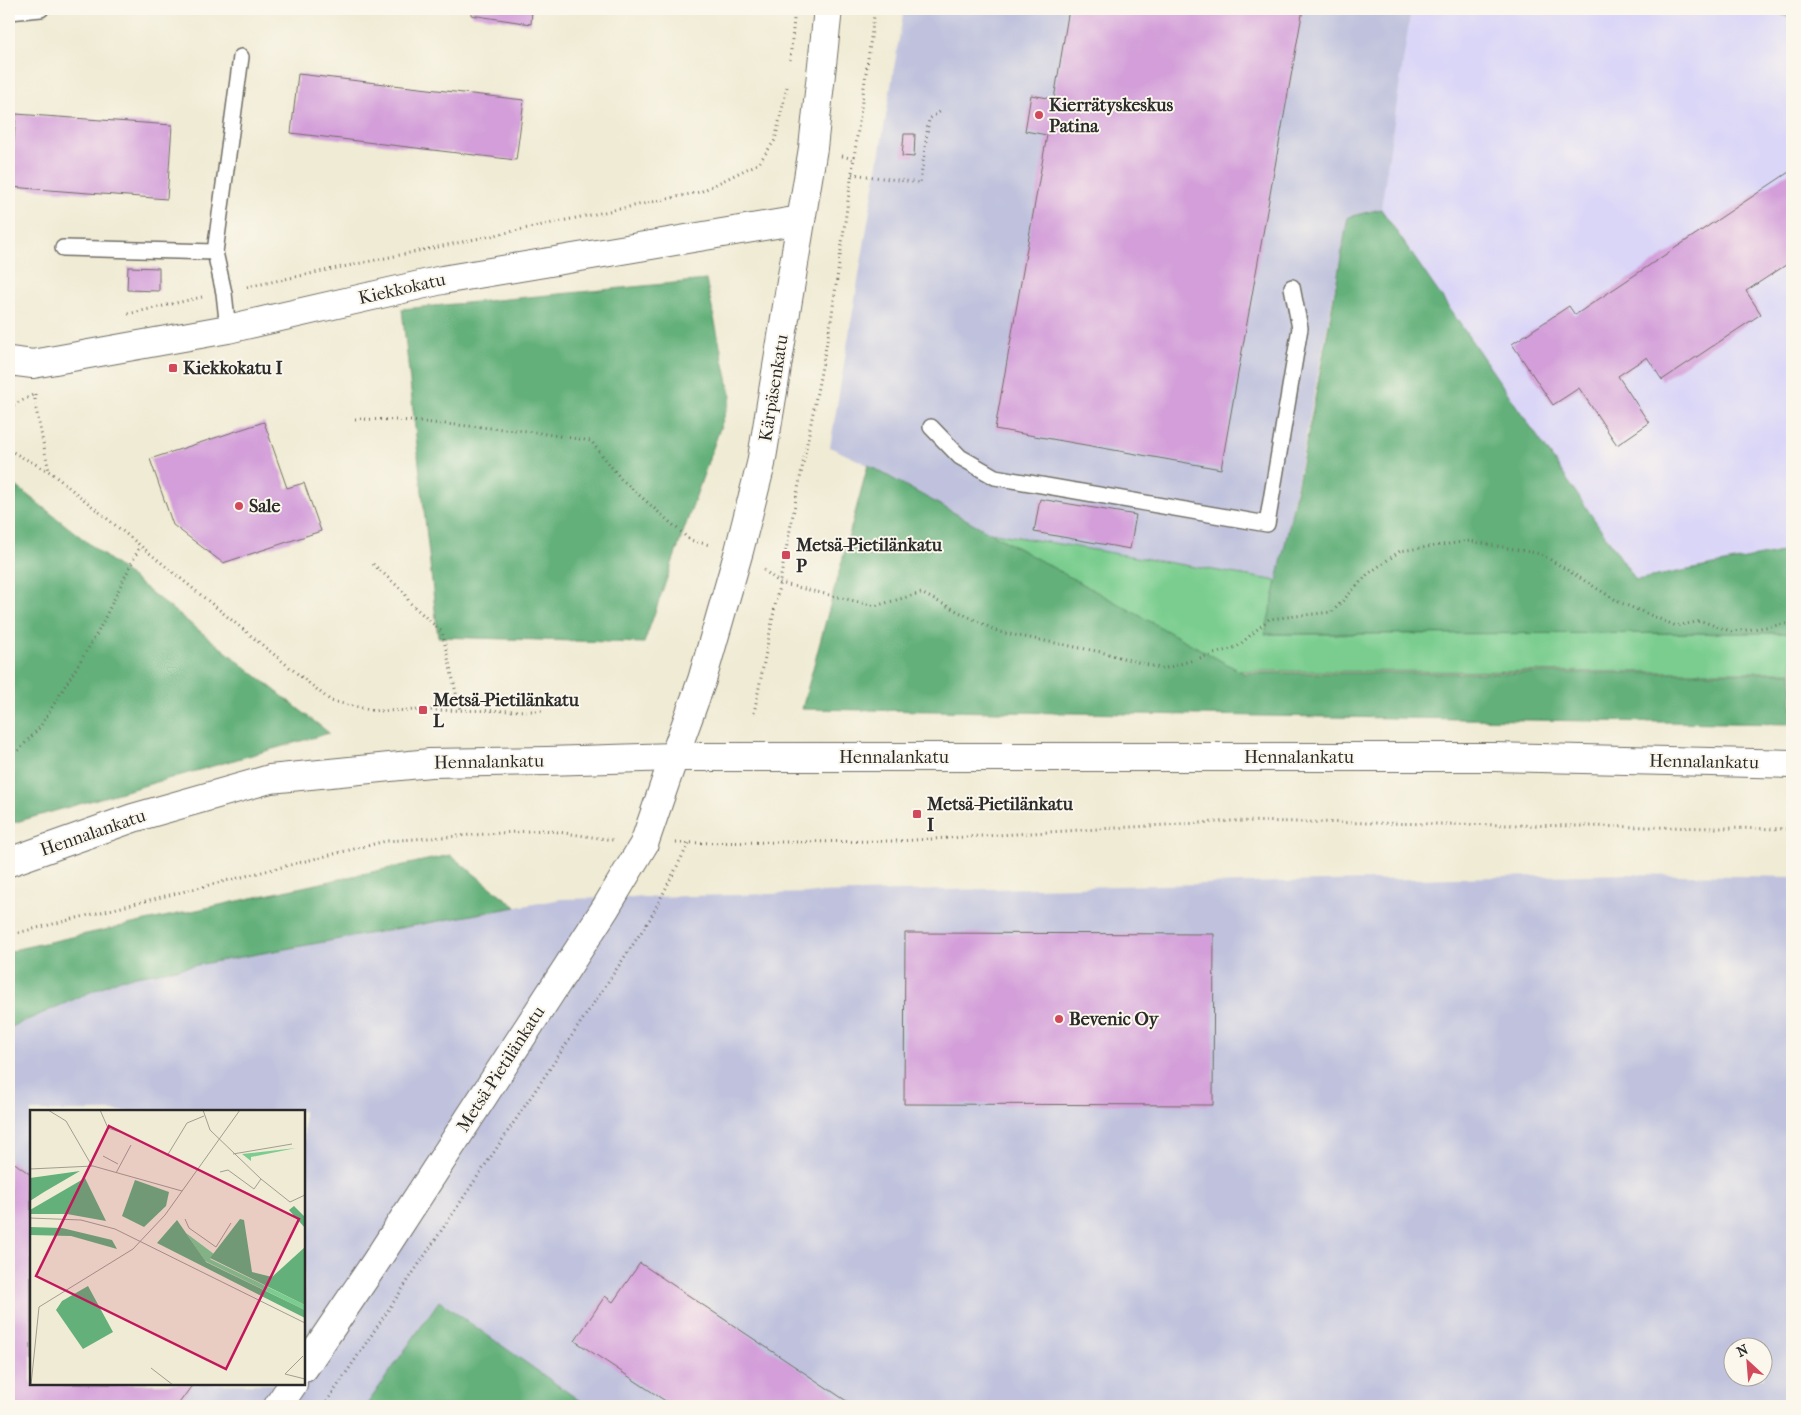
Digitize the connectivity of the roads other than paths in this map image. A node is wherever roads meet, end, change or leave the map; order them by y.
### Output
1 (41, 9) edge
2 (828, 9) edge
3 (9, 12) edge
4 (241, 57) dead end
5 (800, 220) junction
6 (63, 248) dead end
7 (215, 252) junction
8 (1292, 287) dead end
9 (228, 329) junction
10 (21, 363) edge
11 (9, 377) edge
12 (931, 427) dead end
13 (674, 757) junction
14 (1792, 764) edge
15 (9, 862) edge
16 (305, 1367) edge
17 (292, 1385) edge
18 (278, 1406) edge

1 - 3 lane
2 - 5 street, Kärpäsenkatu
4 - 7 lane
5 - 9 street, Kiekkokatu
5 - 13 street, Kärpäsenkatu
6 - 7 lane
7 - 9 lane
8 - 12 lane
9 - 10 street, Kiekkokatu
10 - 11 street, Kiekkokatu
13 - 14 street, Hennalankatu
13 - 15 street, Hennalankatu
13 - 16 street, Metsä-Pietilänkatu
17 - 18 street

